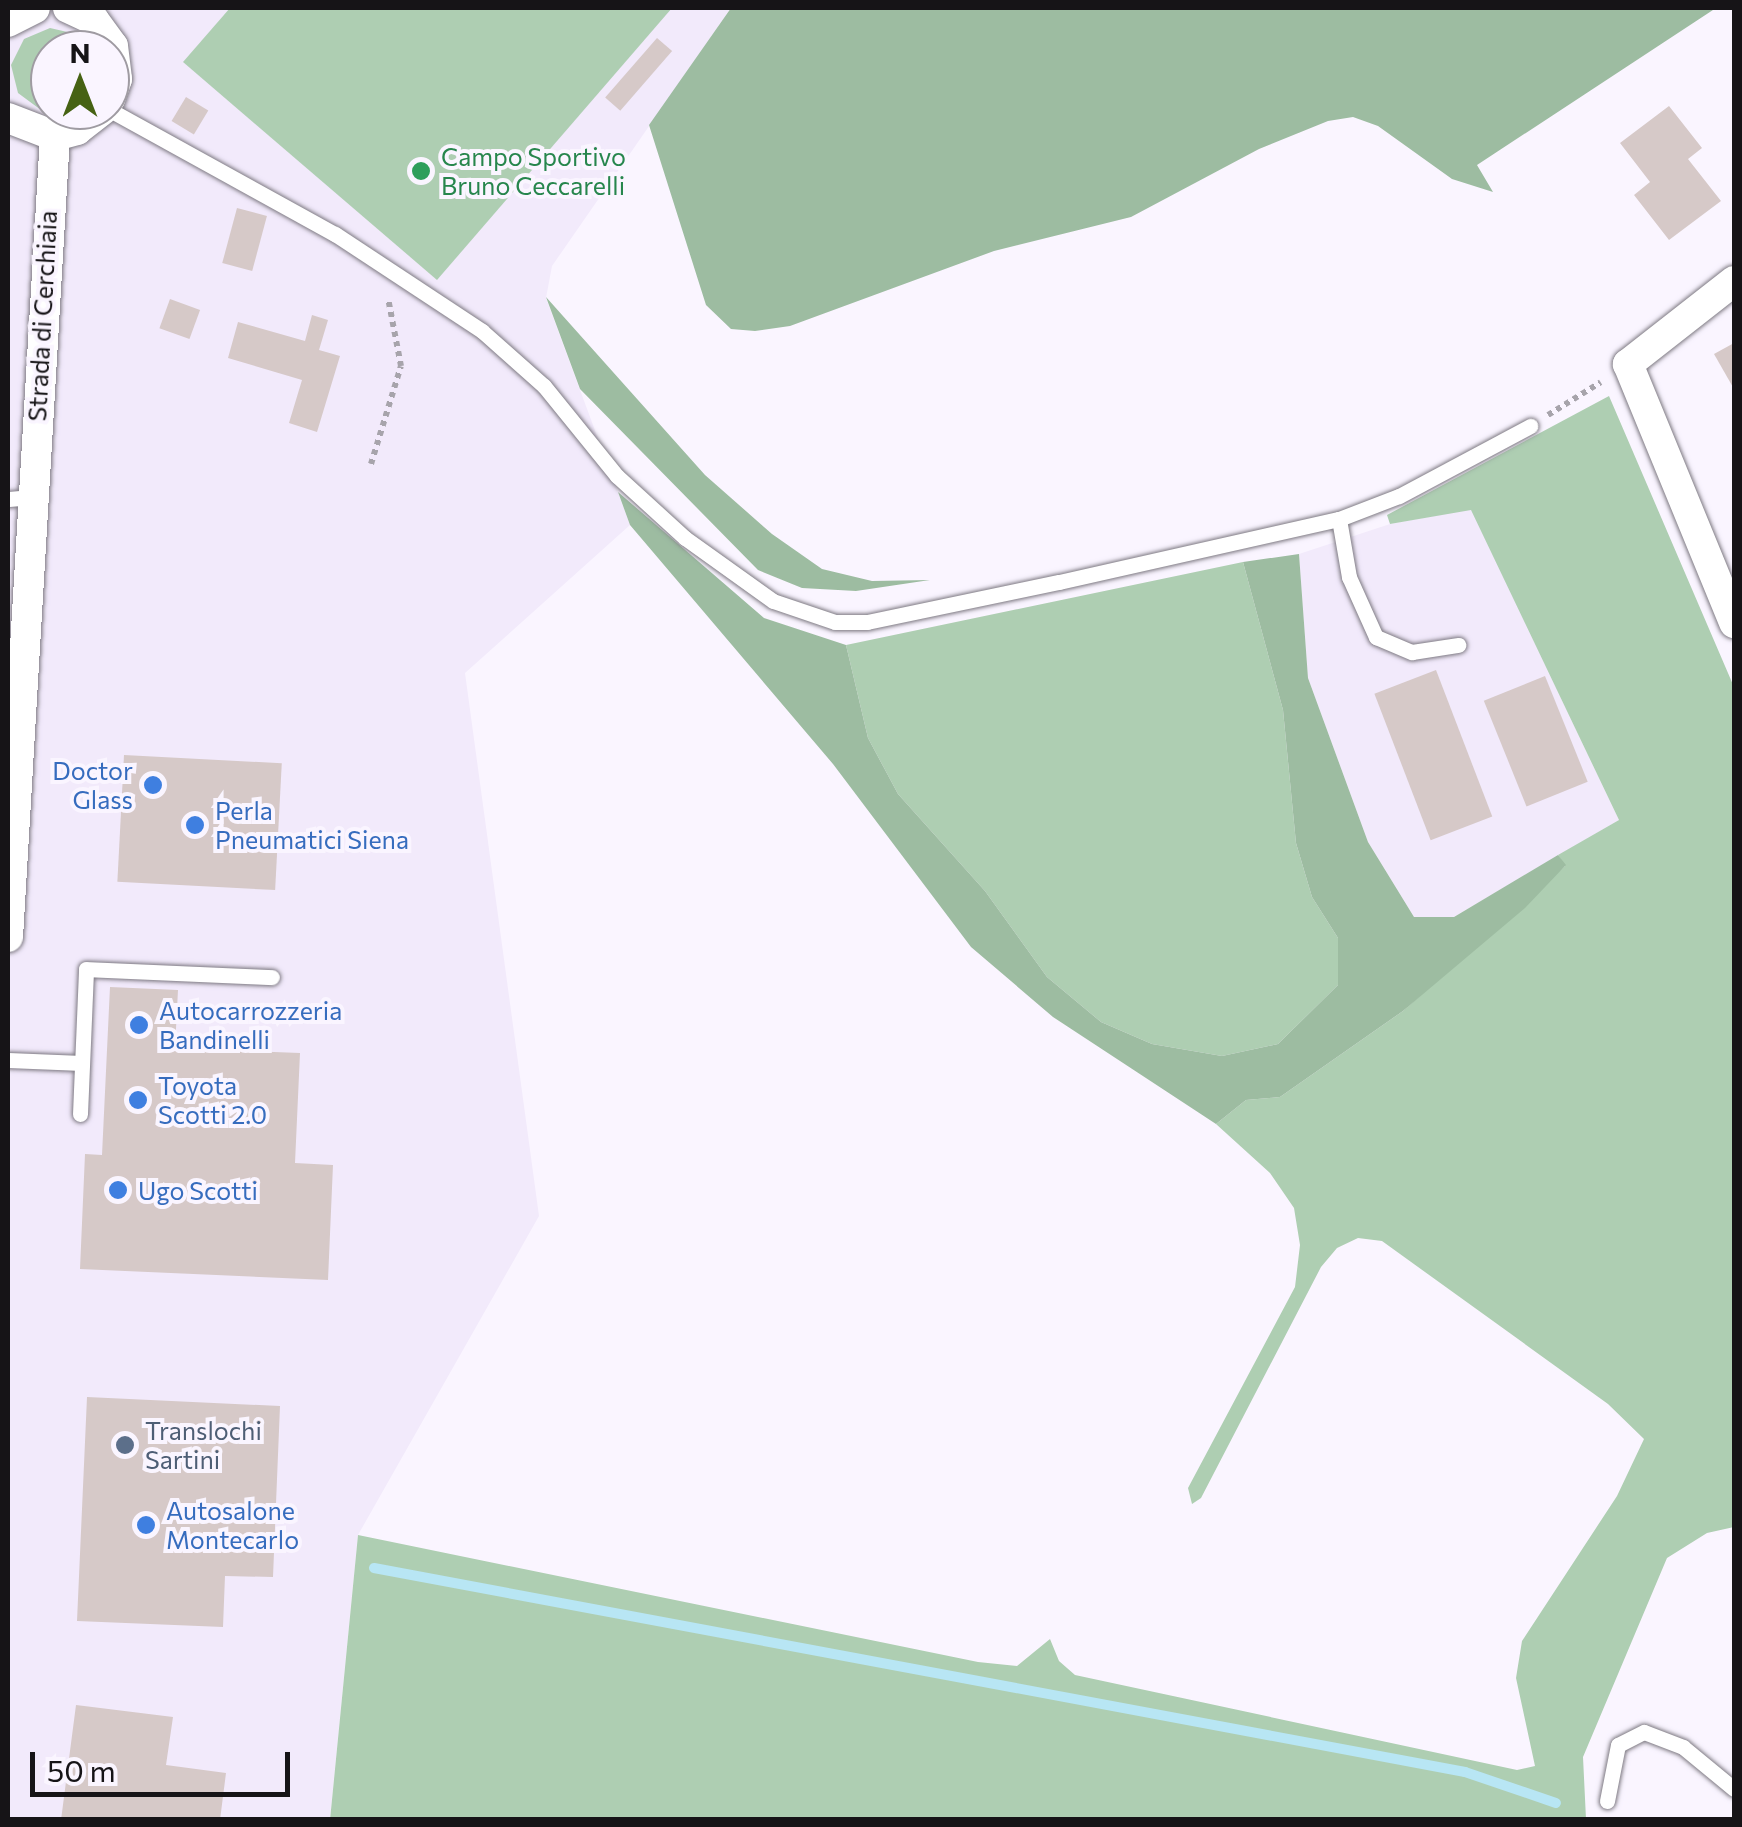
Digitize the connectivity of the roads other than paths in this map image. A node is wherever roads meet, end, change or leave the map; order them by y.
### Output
1 (8, 118) edge
2 (130, 123) edge
3 (76, 130) edge
4 (55, 136) junction
5 (1734, 281) edge
6 (1530, 426) road end
7 (20, 498) edge
8 (1339, 518) junction
9 (1734, 623) edge
10 (1458, 645) dead end
11 (8, 905) edge
12 (8, 937) edge
13 (272, 978) dead end
14 (8, 1060) edge
15 (82, 1063) junction
16 (80, 1114) dead end
17 (1734, 1790) edge
18 (1607, 1801) dead end

1 - 4 street
2 - 8 lane
3 - 4 street
4 - 7 street, Strada di Cerchiaia
5 - 9 street
6 - 8 lane
7 - 11 street, Strada di Cerchiaia
8 - 10 lane
11 - 12 street, Strada di Cerchiaia
13 - 15 lane
14 - 15 lane
15 - 16 lane
17 - 18 lane

